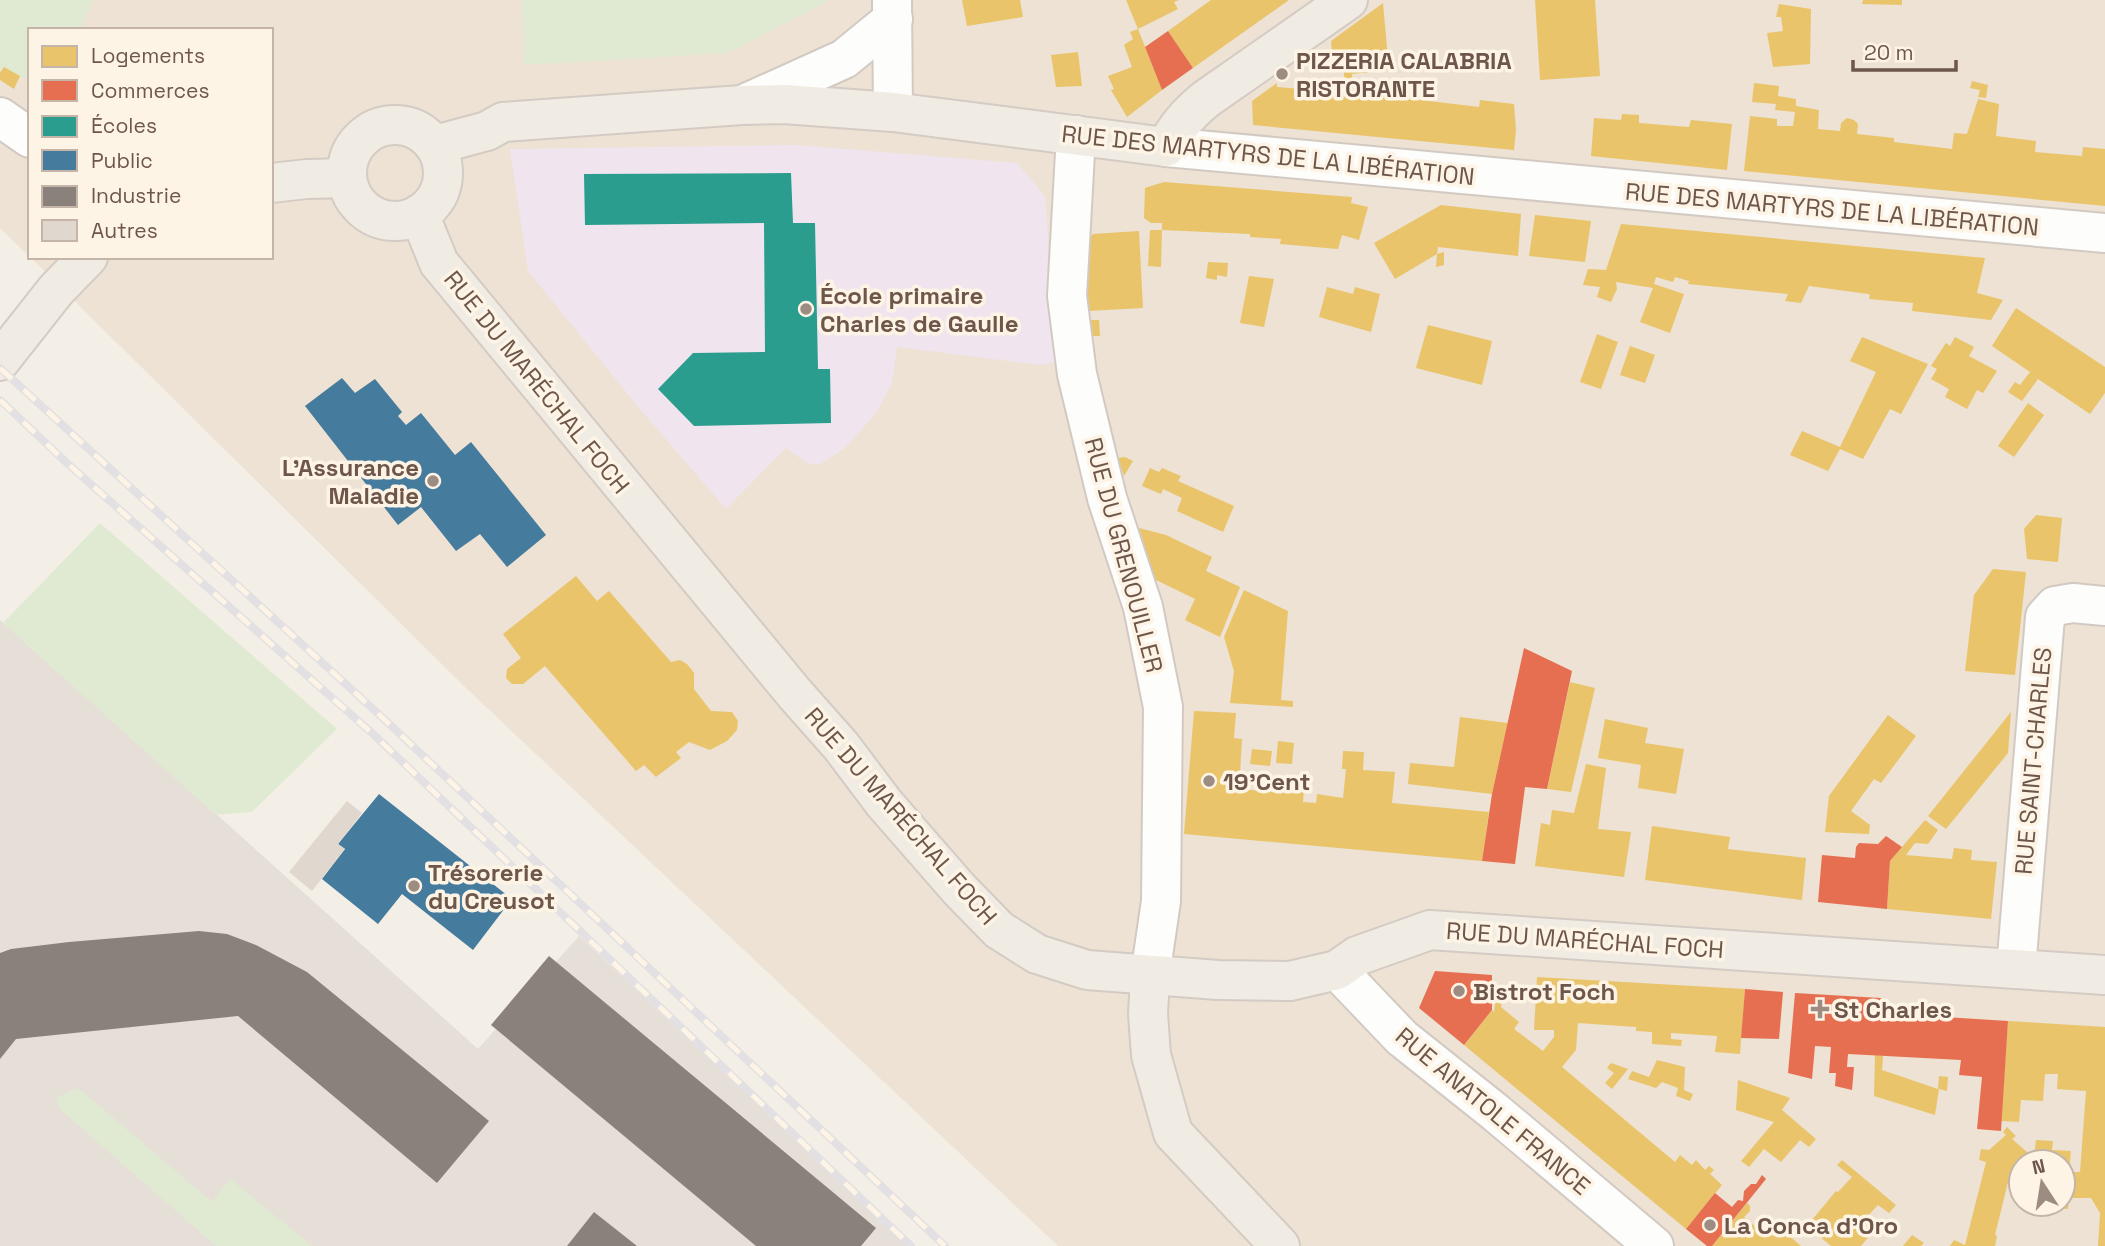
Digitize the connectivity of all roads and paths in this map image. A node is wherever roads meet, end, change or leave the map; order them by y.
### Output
1 (1348, 0) edge
2 (892, 9) edge
3 (743, 105) junction
4 (893, 112) junction
5 (0, 117) edge
6 (1076, 135) junction
7 (28, 137) edge
8 (435, 145) junction
9 (1166, 146) junction
10 (347, 178) junction
11 (273, 183) edge
12 (419, 215) junction
13 (2105, 233) edge
14 (86, 259) edge
15 (0, 361) edge
16 (2105, 606) edge
17 (2016, 969) junction
18 (1336, 970) junction
19 (2105, 975) edge
20 (1150, 976) junction
21 (1280, 1246) edge
22 (1654, 1246) edge

1 - 9 main road
2 - 3 street
2 - 4 street
3 - 4 main road, RUE DES MARTYRS DE LA LIBÉRATION
3 - 8 main road, RUE DES MARTYRS DE LA LIBÉRATION
4 - 6 main road, RUE DES MARTYRS DE LA LIBÉRATION
5 - 7 street
6 - 9 main road, RUE DES MARTYRS DE LA LIBÉRATION
6 - 20 street, RUE DU GRENOUILLER
8 - 10 main road
8 - 12 main road
9 - 13 street, RUE DES MARTYRS DE LA LIBÉRATION
10 - 11 main road
10 - 12 main road
12 - 20 main road, RUE DU MARÉCHAL FOCH
14 - 15 main road
16 - 17 street, RUE SAINT-CHARLES
17 - 18 main road, RUE DU MARÉCHAL FOCH
17 - 19 main road, RUE DU MARÉCHAL FOCH
18 - 20 main road, RUE DU MARÉCHAL FOCH
18 - 22 street, RUE ANATOLE FRANCE
20 - 21 main road

